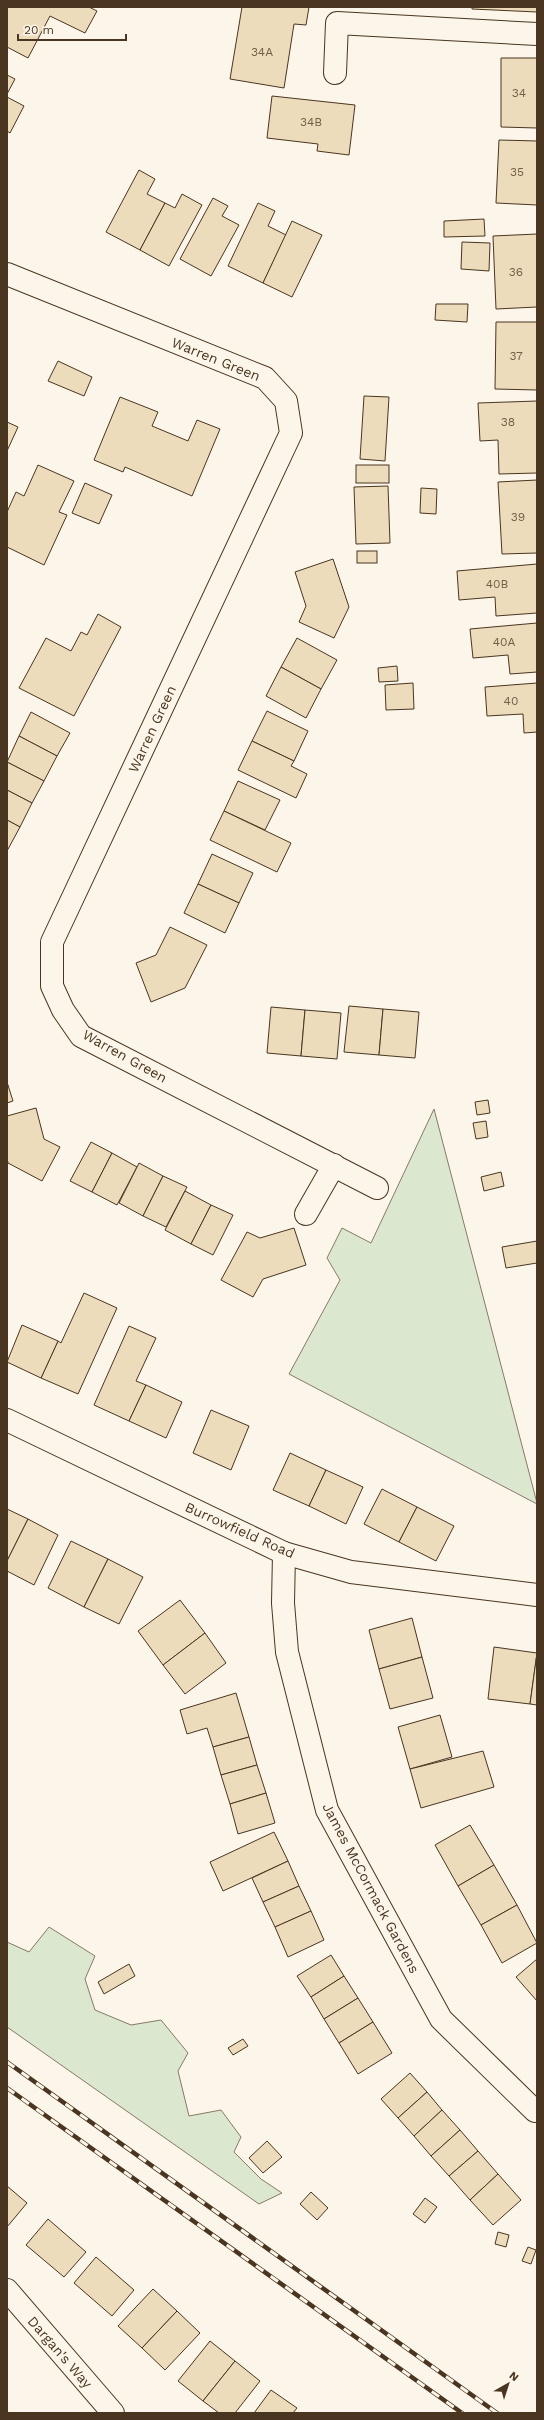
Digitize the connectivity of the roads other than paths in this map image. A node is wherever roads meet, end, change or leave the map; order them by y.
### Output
1 (537, 34) edge
2 (335, 73) dead end
3 (7, 274) edge
4 (334, 1165) junction
5 (377, 1188) dead end
6 (306, 1214) dead end
7 (7, 1420) edge
8 (284, 1553) junction
9 (537, 1594) edge
10 (534, 2111) dead end
11 (7, 2290) edge
12 (113, 2413) edge

1 - 2 street
3 - 4 street, Warren Green
4 - 5 street, Warren Green
4 - 6 street
7 - 8 street, Burrowfield Road
8 - 9 street, Burrowfield Road
8 - 10 street, James McCormack Gardens
11 - 12 street, Dargan's Way

